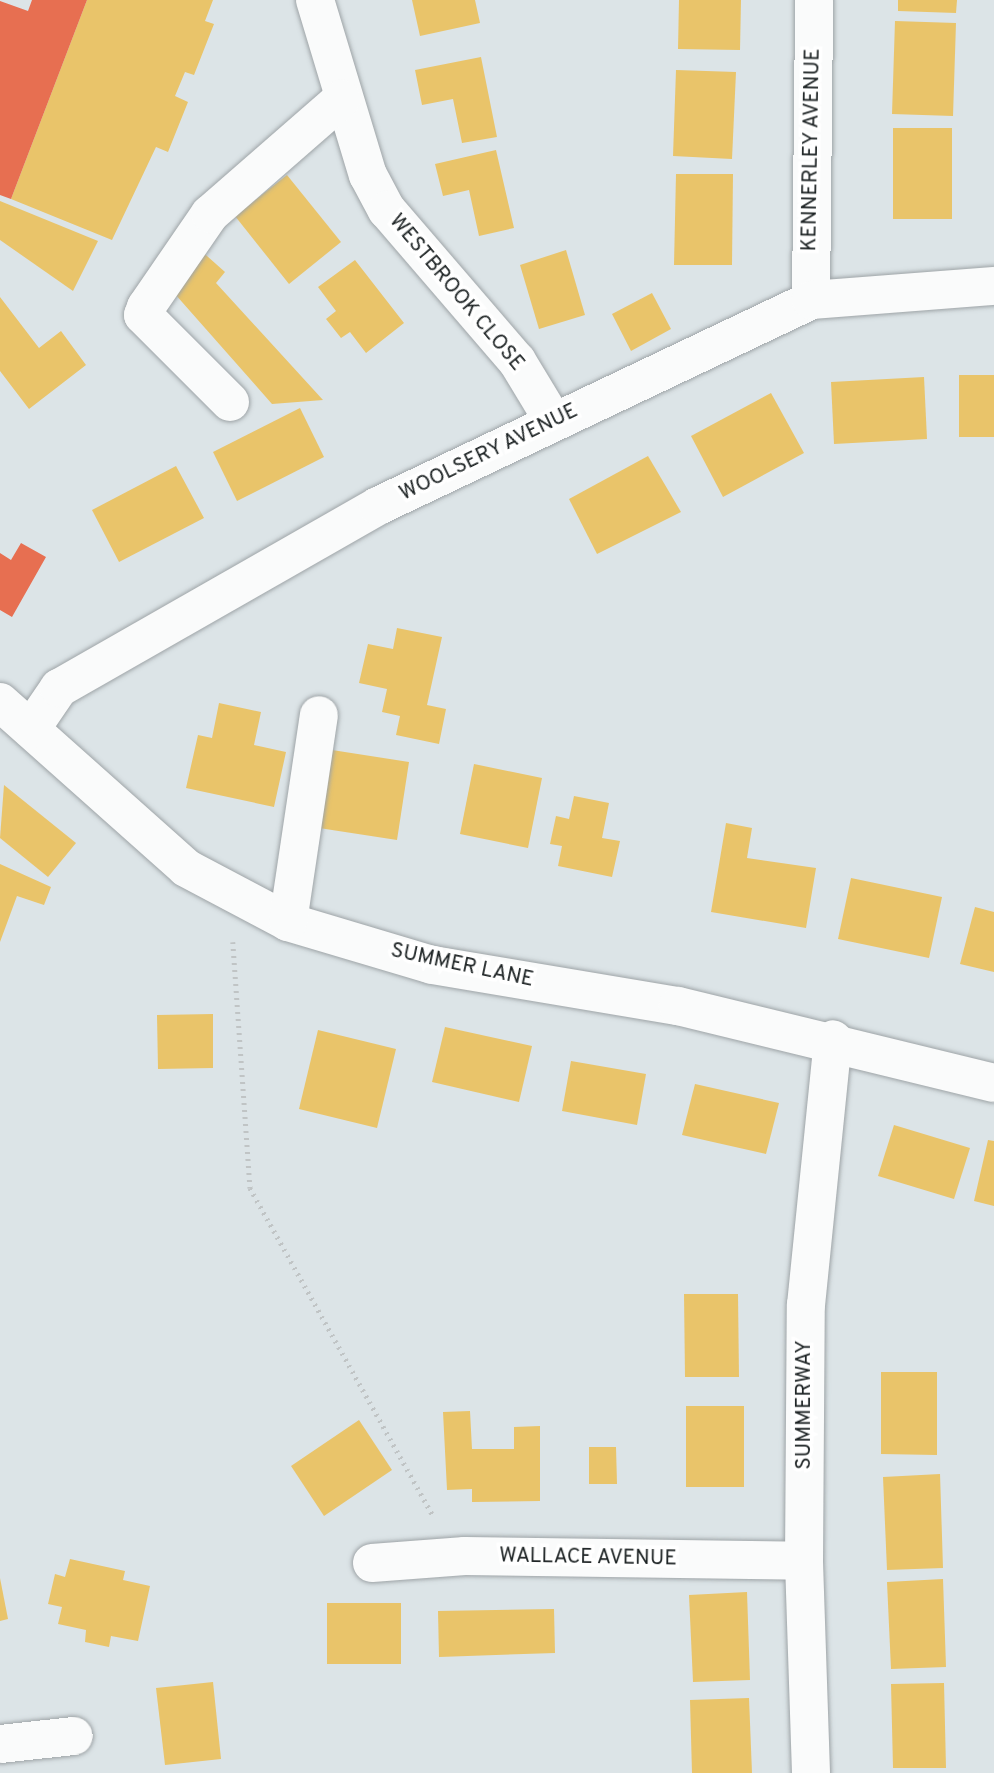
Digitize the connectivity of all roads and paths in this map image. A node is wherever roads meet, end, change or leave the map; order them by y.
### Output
1 (315, 0) edge
2 (814, 0) edge
3 (342, 99) junction
4 (994, 286) edge
5 (811, 300) junction
6 (230, 401) dead end
7 (554, 422) junction
8 (0, 702) edge
9 (320, 715) dead end
10 (31, 729) junction
11 (237, 896) junction
12 (289, 922) junction
13 (833, 1039) junction
14 (994, 1083) edge
15 (465, 1556) junction
16 (804, 1561) junction
17 (372, 1563) dead end
18 (74, 1736) dead end
19 (0, 1744) edge
20 (811, 1773) edge

1 - 3 street, WESTBROOK CLOSE
2 - 5 street, KENNERLEY AVENUE
3 - 6 street
3 - 7 street, WESTBROOK CLOSE
4 - 5 street, WOOLSERY AVENUE
5 - 7 street, WOOLSERY AVENUE
7 - 10 street, WOOLSERY AVENUE
8 - 10 street, SUMMER LANE
9 - 12 street
10 - 11 street, SUMMER LANE
11 - 12 street, SUMMER LANE
11 - 15 path
12 - 13 street, SUMMER LANE
13 - 14 street, SUMMER LANE
13 - 16 street, SUMMERWAY
15 - 16 street, WALLACE AVENUE
15 - 17 street, WALLACE AVENUE
16 - 20 street, SUMMERWAY
18 - 19 street

